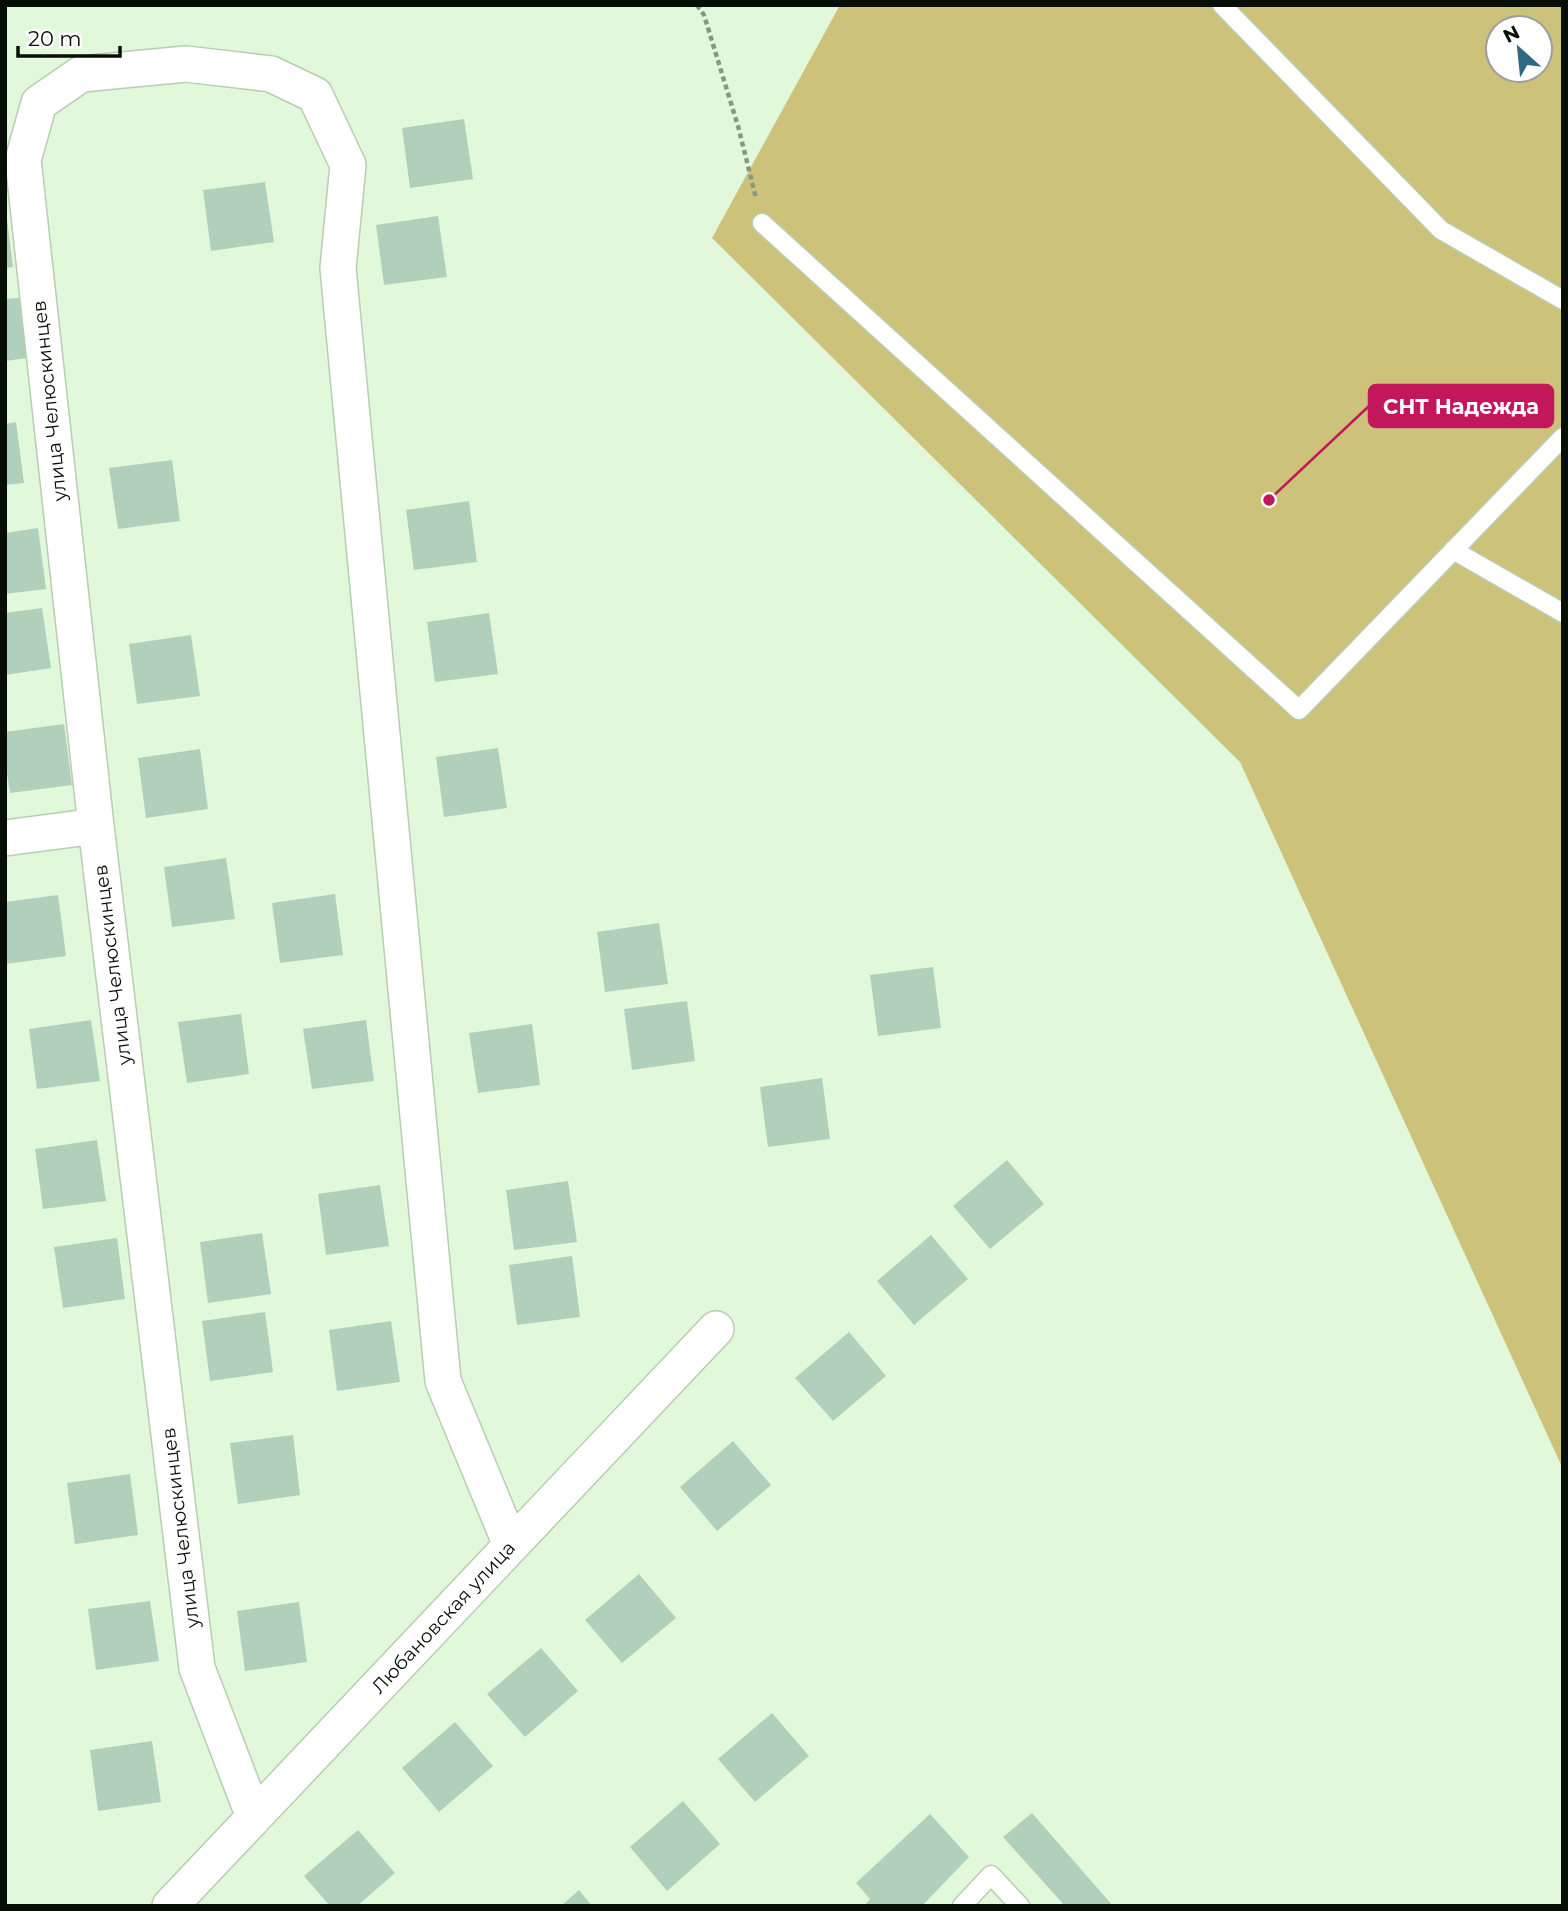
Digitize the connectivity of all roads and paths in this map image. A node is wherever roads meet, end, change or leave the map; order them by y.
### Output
1 (697, 5) edge
2 (1222, 5) edge
3 (762, 223) joint
4 (1563, 300) edge
5 (1563, 437) edge
6 (1453, 550) junction
7 (1563, 613) edge
8 (96, 826) junction
9 (5, 838) edge
10 (716, 1329) dead end
11 (511, 1545) junction
12 (254, 1817) junction
13 (170, 1906) edge
14 (962, 1906) edge
15 (1020, 1906) edge

1 - 3 path
2 - 4 lane
3 - 6 lane
5 - 6 lane
6 - 7 lane
8 - 9 street
8 - 11 street, улица Челюскинцев
8 - 12 street, улица Челюскинцев
10 - 11 street, Любановская улица
11 - 12 street, Любановская улица
12 - 13 street, Любановская улица
14 - 15 lane

